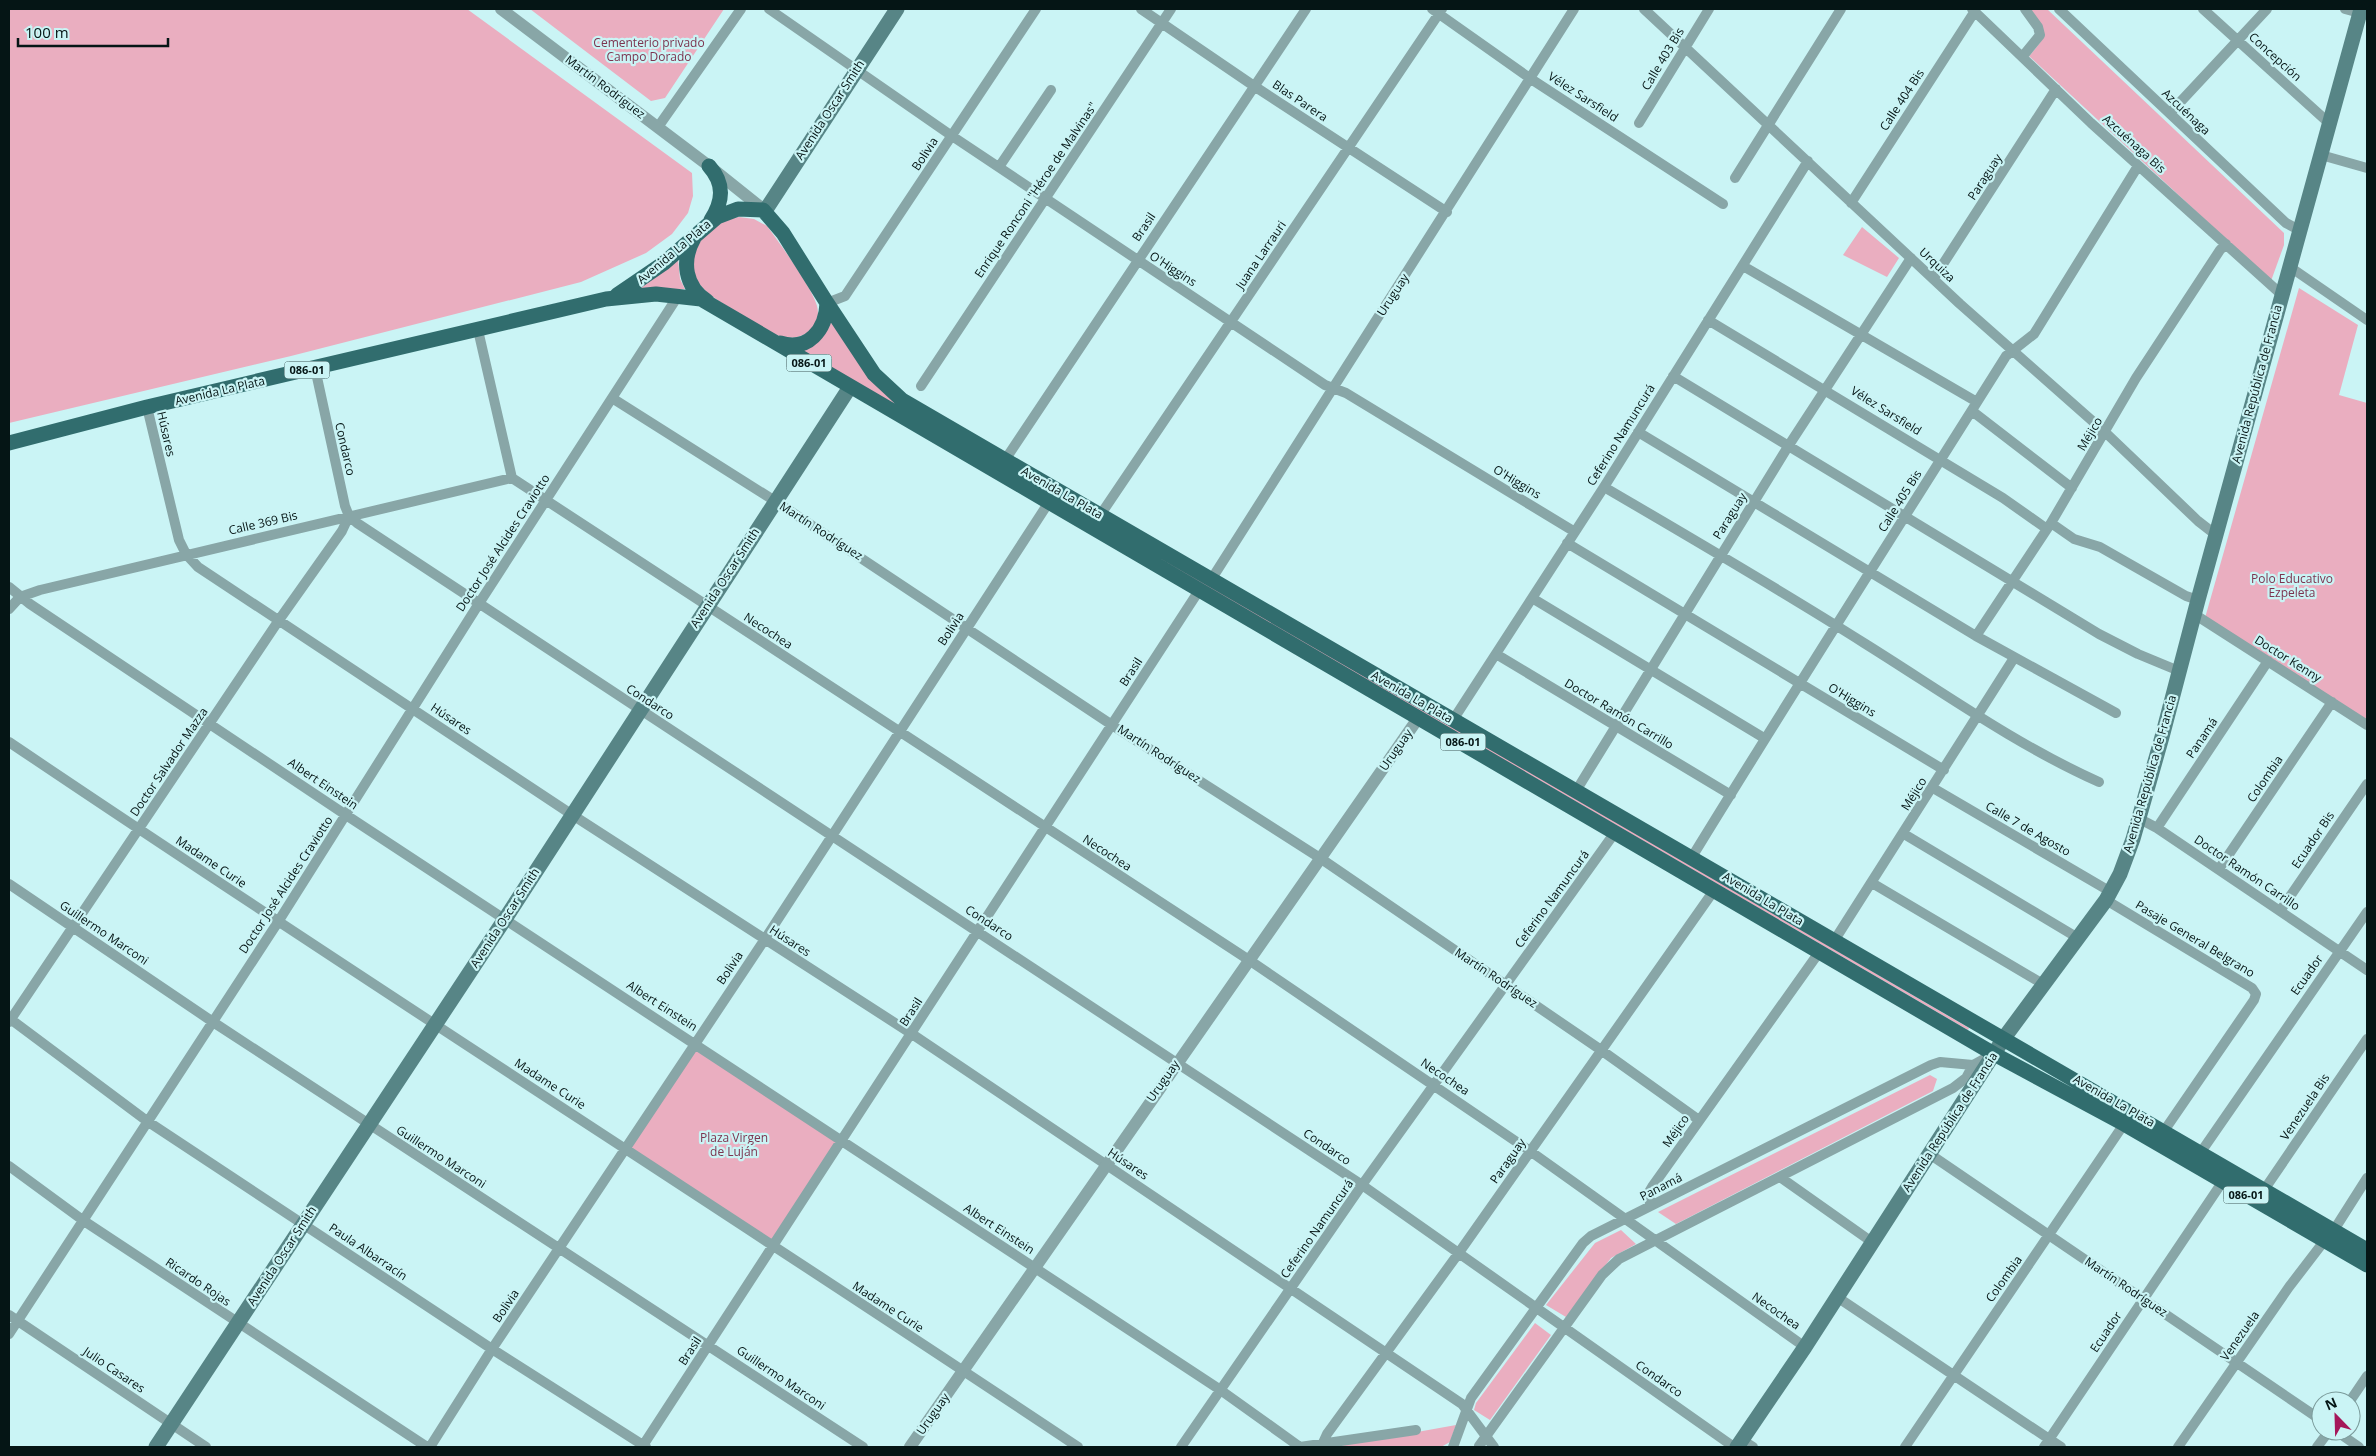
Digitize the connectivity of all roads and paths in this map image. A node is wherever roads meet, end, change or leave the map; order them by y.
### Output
1 (501, 9) edge
2 (741, 9) edge
3 (769, 9) edge
4 (896, 9) edge
5 (1036, 9) edge
6 (1141, 9) edge
7 (1172, 9) edge
8 (1306, 9) edge
9 (1574, 9) edge
10 (1644, 9) edge
11 (1709, 9) edge
12 (1841, 9) edge
13 (2025, 9) edge
14 (2203, 9) edge
15 (2267, 9) edge
16 (2345, 9) edge
17 (1438, 10) edge
18 (1973, 10) edge
19 (2063, 10) edge
20 (2362, 13) edge
21 (1162, 23) junction
22 (2238, 40) junction
23 (1684, 47) junction
24 (2023, 56) junction
25 (856, 70) junction
26 (1531, 79) junction
27 (1254, 86) junction
28 (1051, 90) dead end
29 (2056, 90) junction
30 (2170, 113) junction
31 (1639, 123) dead end
32 (2330, 124) junction
33 (1769, 125) junction
34 (658, 127) junction
35 (952, 136) junction
36 (1347, 148) junction
37 (2321, 155) junction
38 (1808, 161) junction
39 (710, 166) junction
40 (2138, 166) junction
41 (999, 167) junction
42 (2367, 168) edge
43 (1735, 178) dead end
44 (1045, 199) junction
45 (1851, 203) junction
46 (1723, 204) dead end
47 (764, 211) junction
48 (1447, 212) junction
49 (711, 220) junction
50 (2299, 230) junction
51 (698, 233) junction
52 (2226, 244) junction
53 (1911, 258) junction
54 (1137, 260) junction
55 (1743, 266) junction
56 (2290, 267) junction
57 (1934, 278) junction
58 (2282, 295) junction
59 (678, 296) junction
60 (606, 300) junction
61 (708, 302) junction
62 (827, 304) junction
63 (1708, 320) junction
64 (2367, 320) edge
65 (1231, 322) junction
66 (478, 330) junction
67 (1859, 336) junction
68 (767, 338) junction
69 (2014, 350) junction
70 (315, 368) junction
71 (1673, 376) junction
72 (921, 386) dead end
73 (850, 387) junction
74 (1334, 388) junction
75 (1826, 389) junction
76 (612, 398) junction
77 (147, 407) junction
78 (1974, 407) junction
79 (1638, 432) junction
80 (2106, 433) junction
81 (9, 443) edge
82 (1789, 445) junction
83 (1005, 460) junction
84 (1941, 460) junction
85 (512, 478) junction
86 (1604, 487) junction
87 (2072, 488) junction
88 (546, 500) junction
89 (775, 501) junction
90 (1754, 501) junction
91 (1049, 502) junction
92 (1101, 514) junction
93 (349, 516) junction
94 (1905, 516) junction
95 (2049, 526) junction
96 (1575, 532) junction
97 (2216, 535) junction
98 (1567, 543) junction
99 (186, 554) junction
100 (1721, 555) junction
101 (1871, 572) junction
102 (2011, 582) junction
103 (1205, 585) junction
104 (9, 586) edge
105 (20, 597) junction
106 (1532, 598) junction
107 (478, 605) junction
108 (707, 606) junction
109 (2196, 607) junction
110 (9, 609) edge
111 (1686, 613) junction
112 (279, 620) junction
113 (1837, 626) junction
114 (968, 627) junction
115 (1976, 636) junction
116 (1496, 654) junction
117 (2014, 658) junction
118 (2268, 661) junction
119 (1651, 670) junction
120 (2179, 671) junction
121 (1801, 684) junction
122 (2332, 702) junction
123 (413, 708) junction
124 (640, 710) junction
125 (2116, 713) dead end
126 (1979, 716) junction
127 (1419, 717) junction
128 (1453, 720) junction
129 (210, 723) junction
130 (1112, 725) junction
131 (2367, 725) edge
132 (1615, 727) junction
133 (900, 730) junction
134 (1764, 738) junction
135 (9, 742) edge
136 (1944, 770) junction
137 (2099, 782) dead end
138 (2367, 784) edge
139 (1933, 788) junction
140 (1576, 791) junction
141 (1731, 795) junction
142 (346, 814) junction
143 (571, 814) junction
144 (2138, 818) junction
145 (1046, 828) junction
146 (2157, 828) junction
147 (138, 829) junction
148 (1616, 831) junction
149 (832, 834) junction
150 (1904, 834) junction
151 (1692, 857) junction
152 (1320, 858) junction
153 (2219, 869) junction
154 (1872, 883) junction
155 (9, 884) edge
156 (1715, 889) junction
157 (2109, 896) junction
158 (2280, 911) junction
159 (2367, 912) edge
160 (504, 919) junction
161 (278, 922) junction
162 (74, 927) junction
163 (978, 931) junction
164 (2078, 938) junction
165 (765, 939) junction
166 (1834, 941) junction
167 (1820, 951) junction
168 (2340, 951) junction
169 (1249, 960) junction
170 (2367, 970) edge
171 (2043, 984) junction
172 (1506, 985) junction
173 (9, 1020) edge
174 (212, 1022) junction
175 (435, 1024) junction
176 (912, 1034) junction
177 (2004, 1038) junction
178 (2367, 1039) edge
179 (696, 1042) junction
180 (1601, 1050) junction
181 (1994, 1054) junction
182 (1176, 1062) junction
183 (1973, 1066) junction
184 (1434, 1085) junction
185 (1699, 1120) junction
186 (147, 1121) junction
187 (368, 1124) junction
188 (2124, 1124) junction
189 (2164, 1131) junction
190 (842, 1141) junction
191 (626, 1149) junction
192 (1530, 1151) junction
193 (2200, 1152) junction
194 (1931, 1155) junction
195 (1105, 1164) junction
196 (9, 1166) edge
197 (1780, 1178) junction
198 (2367, 1178) edge
199 (2222, 1181) junction
200 (1362, 1185) junction
201 (2264, 1190) junction
202 (1650, 1206) junction
203 (1624, 1219) junction
204 (84, 1221) junction
205 (303, 1224) junction
206 (2329, 1235) junction
207 (2049, 1236) junction
208 (1656, 1240) junction
209 (1872, 1242) junction
210 (774, 1247) junction
211 (560, 1249) junction
212 (2367, 1250) edge
213 (1458, 1254) junction
214 (2367, 1265) edge
215 (1034, 1267) junction
216 (1290, 1289) junction
217 (1837, 1297) junction
218 (2144, 1298) junction
219 (1536, 1308) junction
220 (13, 1318) edge
221 (238, 1324) junction
222 (1564, 1328) junction
223 (9, 1334) edge
224 (708, 1345) junction
225 (1805, 1347) junction
226 (492, 1349) junction
227 (1386, 1354) junction
228 (2236, 1363) junction
229 (963, 1370) junction
230 (1953, 1375) junction
231 (2367, 1376) edge
232 (1219, 1389) junction
233 (2357, 1391) edge
234 (1466, 1408) junction
235 (2311, 1413) edge
236 (172, 1424) junction
237 (1416, 1430) dead end
238 (1485, 1436) junction
239 (2047, 1443) edge
240 (1741, 1445) edge
241 (1321, 1446) edge
242 (1493, 1446) edge
243 (156, 1447) edge
244 (206, 1447) edge
245 (429, 1447) edge
246 (643, 1447) edge
247 (862, 1447) edge
248 (910, 1447) edge
249 (1078, 1447) edge
250 (1181, 1447) edge
251 (1300, 1447) edge
252 (1454, 1447) edge
253 (1476, 1447) edge
254 (1904, 1447) edge
255 (2061, 1447) edge
256 (2178, 1447) edge

1 - 34 street, Martín Rodríguez
2 - 34 street
3 - 25 street, O'Higgins
4 - 25 main road, Avenida Oscar Smith
5 - 35 street, Bolivia
6 - 21 street, Blas Parera
7 - 21 street, Enrique Ronconi "Héroe de Malvinas"
8 - 27 street, Brasil
9 - 26 street, Uruguay
10 - 23 street, Urquiza
11 - 23 street, Calle 403 Bis
12 - 33 street
13 - 24 street
14 - 22 street, Concepción
15 - 22 street
16 - 20 street
17 - 26 street, Vélez Sarsfield
17 - 36 street, Juana Larrauri
18 - 24 street, Azcuénaga Bis
18 - 45 street, Calle 404 Bis
19 - 30 street, Azcuénaga
20 - 32 main road, Avenida República de Francia
21 - 27 street, Blas Parera
21 - 44 street, Enrique Ronconi "Héroe de Malvinas"
22 - 30 street
22 - 32 street, Concepción
23 - 31 street, Calle 403 Bis
23 - 33 street, Urquiza
24 - 29 street, Azcuénaga Bis
25 - 35 street, O'Higgins
25 - 47 main road, Avenida Oscar Smith
26 - 46 street, Vélez Sarsfield
26 - 48 street, Uruguay
27 - 36 street, Blas Parera
27 - 54 street, Brasil
28 - 41 street
29 - 40 street, Azcuénaga Bis
29 - 57 street, Paraguay
30 - 50 street, Azcuénaga
32 - 37 main road, Avenida República de Francia
33 - 38 street, Urquiza
33 - 43 street
34 - 39 street, Martín Rodríguez
35 - 41 street, O'Higgins
35 - 62 street, Bolivia
36 - 48 street, Blas Parera
36 - 65 street, Juana Larrauri
37 - 42 street
37 - 50 main road, Avenida República de Francia
38 - 45 street, Urquiza
38 - 55 street, Ceferino Namuncurá
39 - 47 street, Martín Rodríguez
39 - 49 main road
40 - 52 street, Azcuénaga Bis
40 - 69 street, Calle 405 Bis
41 - 44 street, O'Higgins
44 - 54 street, O'Higgins
44 - 72 street, Enrique Ronconi "Héroe de Malvinas"
45 - 53 street, Urquiza
47 - 49 main road, Avenida La Plata
47 - 62 main road, Avenida La Plata
48 - 74 street, Uruguay
49 - 51 main road, Avenida La Plata
50 - 56 main road, Avenida República de Francia
51 - 60 main road, Avenida La Plata / 086-01
51 - 61 main road
52 - 58 street, Azcuénaga Bis
52 - 80 street, Méjico
53 - 57 street, Urquiza
53 - 67 street, Paraguay
54 - 65 street, O'Higgins
54 - 83 street, Brasil
55 - 63 street, Ceferino Namuncurá
55 - 67 street
56 - 58 main road, Avenida República de Francia
56 - 64 street
57 - 69 street, Urquiza
58 - 97 main road, Avenida República de Francia
59 - 60 main road, Avenida La Plata / 086-01
59 - 61 main road, Avenida La Plata / 086-01
59 - 76 street, Doctor José Alcides Craviotto
60 - 66 main road, Avenida La Plata / 086-01
61 - 68 main road, Avenida La Plata
62 - 68 main road
62 - 83 main road, Avenida La Plata / 086-01
63 - 71 street, Ceferino Namuncurá
63 - 75 street, Vélez Sarsfield
65 - 74 street, O'Higgins
65 - 92 street, Juana Larrauri
66 - 70 main road, Avenida La Plata / 086-01
66 - 85 street
67 - 75 street, Paraguay
67 - 78 street
68 - 73 main road, Avenida La Plata / 086-01
69 - 78 street, Calle 405 Bis
69 - 80 street, Urquiza
70 - 77 main road, Avenida La Plata / 086-01
70 - 93 street, Condarco
71 - 79 street, Ceferino Namuncurá
71 - 82 street
73 - 89 main road, Avenida Oscar Smith
73 - 91 main road, Avenida La Plata / 086-01
74 - 96 street, O'Higgins
74 - 103 street, Uruguay
75 - 82 street, Paraguay
75 - 84 street, Vélez Sarsfield
76 - 88 street, Doctor José Alcides Craviotto
76 - 89 street, Martín Rodríguez
77 - 81 main road, Avenida La Plata / 086-01
77 - 99 street, Húsares
78 - 84 street, Calle 405 Bis
78 - 87 street
79 - 86 street, Ceferino Namuncurá
79 - 90 street
80 - 87 street, Méjico
80 - 97 street, Urquiza
82 - 90 street, Paraguay
82 - 94 street
83 - 92 main road, Avenida La Plata / 086-01
84 - 94 street, Calle 405 Bis
84 - 95 street, Vélez Sarsfield
85 - 88 street, Necochea
85 - 93 street, Calle 369 Bis
86 - 96 street, Ceferino Namuncurá
86 - 100 street
87 - 95 street, Méjico
88 - 107 street, Doctor José Alcides Craviotto
88 - 108 street, Necochea
89 - 108 main road, Avenida Oscar Smith
89 - 114 street, Martín Rodríguez
90 - 100 street, Paraguay
90 - 101 street
91 - 103 main road, Avenida La Plata / 086-01
91 - 114 street, Bolivia
92 - 103 main road, Avenida La Plata / 086-01
93 - 99 street, Calle 369 Bis
93 - 107 street, Condarco
93 - 112 street, Doctor Salvador Mazza
94 - 101 street, Calle 405 Bis
94 - 102 street
95 - 102 street, Méjico
95 - 109 street, Vélez Sarsfield
96 - 98 street, Ceferino Namuncurá
97 - 109 main road, Avenida República de Francia
98 - 106 street, Ceferino Namuncurá
98 - 111 street, O'Higgins
99 - 105 street, Calle 369 Bis
99 - 112 street, Húsares
100 - 111 street, Paraguay
100 - 113 street
101 - 113 street, Calle 405 Bis
101 - 115 street
102 - 115 street, Méjico
102 - 120 street
103 - 127 main road, Avenida La Plata / 086-01
103 - 128 main road, Avenida La Plata / 086-01
103 - 130 street, Brasil
104 - 105 street, Albert Einstein
105 - 110 street
105 - 129 street, Albert Einstein
106 - 116 street, Ceferino Namuncurá
106 - 119 street
107 - 123 street, Doctor José Alcides Craviotto
107 - 124 street, Condarco
108 - 124 main road, Avenida Oscar Smith
108 - 133 street, Necochea
109 - 118 street, Doctor Kenny
109 - 120 main road, Avenida República de Francia
111 - 119 street, Paraguay
111 - 121 street, O'Higgins
112 - 123 street, Húsares
112 - 129 street, Doctor Salvador Mazza
113 - 121 street, Calle 405 Bis
113 - 126 street
114 - 130 street, Martín Rodríguez
114 - 133 street, Bolivia
115 - 117 street
116 - 128 street, Ceferino Namuncurá
116 - 132 street, Doctor Ramón Carrillo
117 - 125 street
117 - 126 street, Méjico
118 - 122 street, Doctor Kenny
118 - 146 street, Panamá
119 - 132 street, Paraguay
119 - 134 street
120 - 144 main road, Avenida República de Francia
121 - 134 street, Calle 405 Bis
121 - 136 street, O'Higgins
122 - 131 street, Doctor Kenny
122 - 153 street, Colombia
123 - 142 street, Doctor José Alcides Craviotto
123 - 143 street, Húsares
124 - 143 main road, Avenida Oscar Smith
124 - 149 street, Condarco
126 - 136 street, Méjico
126 - 137 street
127 - 148 main road, Avenida La Plata / 086-01
127 - 152 street, Uruguay
128 - 140 main road, Avenida La Plata / 086-01
129 - 142 street, Albert Einstein
129 - 147 street, Doctor Salvador Mazza
130 - 145 street, Brasil
130 - 152 street, Martín Rodríguez
132 - 140 street, Paraguay
132 - 141 street, Doctor Ramón Carrillo
133 - 145 street, Necochea
133 - 149 street, Bolivia
134 - 141 street, Calle 405 Bis
135 - 147 street, Madame Curie
136 - 139 street, Méjico
138 - 158 street, Ecuador Bis
139 - 150 street, Méjico
139 - 157 street, Calle 7 de Agosto
140 - 151 main road, Avenida La Plata / 086-01
141 - 151 street, Calle 405 Bis
142 - 160 street, Albert Einstein
142 - 161 street, Doctor José Alcides Craviotto
143 - 160 main road, Avenida Oscar Smith
143 - 165 street, Húsares
144 - 146 street, Doctor Ramón Carrillo
144 - 157 main road, Avenida República de Francia
145 - 163 street, Brasil
145 - 169 street, Necochea
146 - 153 street, Doctor Ramón Carrillo
147 - 161 street, Madame Curie
147 - 162 street, Doctor Salvador Mazza
148 - 156 main road, Avenida La Plata / 086-01
148 - 172 street, Ceferino Namuncurá
149 - 163 street, Condarco
149 - 165 street, Bolivia
150 - 154 street, Méjico
150 - 164 street
151 - 166 main road, Avenida La Plata / 086-01
152 - 169 street, Uruguay
152 - 172 street, Martín Rodríguez
153 - 158 street, Doctor Ramón Carrillo
154 - 166 street, Méjico
154 - 171 street
155 - 162 street, Guillermo Marconi
156 - 167 main road, Avenida La Plata / 086-01
156 - 180 street, Paraguay
157 - 164 main road, Avenida República de Francia
157 - 189 street, Pasaje General Belgrano
158 - 168 street, Doctor Ramón Carrillo
159 - 168 street, Ecuador
160 - 175 main road, Avenida Oscar Smith
160 - 179 street, Albert Einstein
161 - 174 street, Doctor José Alcides Craviotto
161 - 175 street, Madame Curie
162 - 173 street, Doctor Salvador Mazza
162 - 174 street, Guillermo Marconi
163 - 176 street, Brasil
163 - 182 street, Condarco
164 - 171 main road, Avenida República de Francia
165 - 176 street, Húsares
165 - 179 street, Bolivia
166 - 177 main road, Avenida La Plata / 086-01
167 - 181 main road, Avenida La Plata / 086-01
167 - 185 street, Méjico
168 - 170 street, Doctor Ramón Carrillo
168 - 193 street, Ecuador
169 - 182 street, Uruguay
169 - 184 street, Necochea
171 - 177 main road, Avenida República de Francia
172 - 180 street, Martín Rodríguez
172 - 184 street, Ceferino Namuncurá
173 - 186 street, Paula Albarracín
174 - 186 street, Doctor José Alcides Craviotto
174 - 187 street, Guillermo Marconi
175 - 187 main road, Avenida Oscar Smith
175 - 191 street, Madame Curie
176 - 190 street, Brasil
176 - 195 street, Húsares
177 - 181 main road, Avenida República de Francia
177 - 189 main road, Avenida La Plata / 086-01
178 - 201 street, Venezuela Bis
179 - 190 street, Albert Einstein
179 - 191 street, Bolivia
180 - 185 street, Martín Rodríguez
180 - 192 street, Paraguay
181 - 183 street
181 - 188 main road, Avenida La Plata / 086-01
181 - 194 main road, Avenida República de Francia
182 - 195 street, Uruguay
182 - 200 street, Condarco
183 - 197 street
183 - 202 street, Panamá
184 - 192 street, Necochea
184 - 200 street, Ceferino Namuncurá
185 - 202 street, Méjico
186 - 204 street, Doctor José Alcides Craviotto
186 - 205 street, Paula Albarracín
187 - 205 main road, Avenida Oscar Smith
187 - 211 street, Guillermo Marconi
188 - 199 main road, Avenida La Plata / 086-01
188 - 207 street, Colombia
189 - 193 main road, Avenida La Plata / 086-01
190 - 210 street, Brasil
190 - 215 street, Albert Einstein
191 - 210 street, Madame Curie
191 - 211 street, Bolivia
192 - 203 street, Necochea
192 - 213 street, Paraguay
193 - 201 main road, Avenida La Plata / 086-01
194 - 207 street, Martín Rodríguez
194 - 209 main road, Avenida República de Francia
195 - 215 street, Uruguay
195 - 216 street, Húsares
196 - 204 street, Ricardo Rojas
197 - 208 street
197 - 209 street
198 - 206 street, Venezuela
199 - 206 main road, Avenida La Plata / 086-01
199 - 218 street, Ecuador
200 - 213 street, Condarco
200 - 216 street, Ceferino Namuncurá
201 - 206 main road, Avenida La Plata / 086-01
202 - 203 street, Panamá
203 - 208 street, Necochea
203 - 219 street, Panamá
204 - 220 street, Doctor José Alcides Craviotto
204 - 221 street, Ricardo Rojas
205 - 221 main road, Avenida Oscar Smith
205 - 226 street, Paula Albarracín
206 - 212 main road, Avenida La Plata / 086-01
206 - 214 main road, Avenida La Plata / 086-01
206 - 228 street, Venezuela
207 - 218 street, Martín Rodríguez
207 - 230 street, Colombia
208 - 222 street
208 - 225 street, Necochea
209 - 217 main road, Avenida República de Francia
210 - 224 street, Brasil
210 - 229 street, Madame Curie
211 - 224 street, Guillermo Marconi
211 - 226 street, Bolivia
213 - 219 street, Condarco
213 - 227 street, Paraguay
215 - 229 street, Uruguay
215 - 232 street, Albert Einstein
216 - 227 street, Húsares
216 - 232 street, Ceferino Namuncurá
217 - 225 main road, Avenida República de Francia
217 - 230 street
218 - 228 street, Martín Rodríguez
218 - 239 street, Ecuador
219 - 222 street, Condarco
219 - 234 street, Panamá
220 - 223 street, Doctor José Alcides Craviotto
220 - 236 street, Julio Casares
221 - 236 main road, Avenida Oscar Smith
221 - 245 street, Ricardo Rojas
222 - 238 street
222 - 240 street, Condarco
224 - 246 street, Brasil
224 - 247 street, Guillermo Marconi
225 - 240 main road, Avenida República de Francia
226 - 245 street, Bolivia
226 - 246 street, Paula Albarracín
227 - 234 street, Húsares
227 - 241 street, Paraguay
228 - 235 street, Martín Rodríguez
228 - 256 street, Venezuela
229 - 248 street, Uruguay
229 - 249 street, Madame Curie
230 - 239 street
230 - 254 street, Colombia
231 - 233 street
232 - 250 street, Ceferino Namuncurá
232 - 251 street, Albert Einstein
234 - 238 street, Húsares
234 - 252 street, Panamá
236 - 243 main road, Avenida Oscar Smith
236 - 244 street, Julio Casares
237 - 241 street
238 - 242 street, Húsares
238 - 253 street
239 - 255 street
241 - 251 street
242 - 253 street

